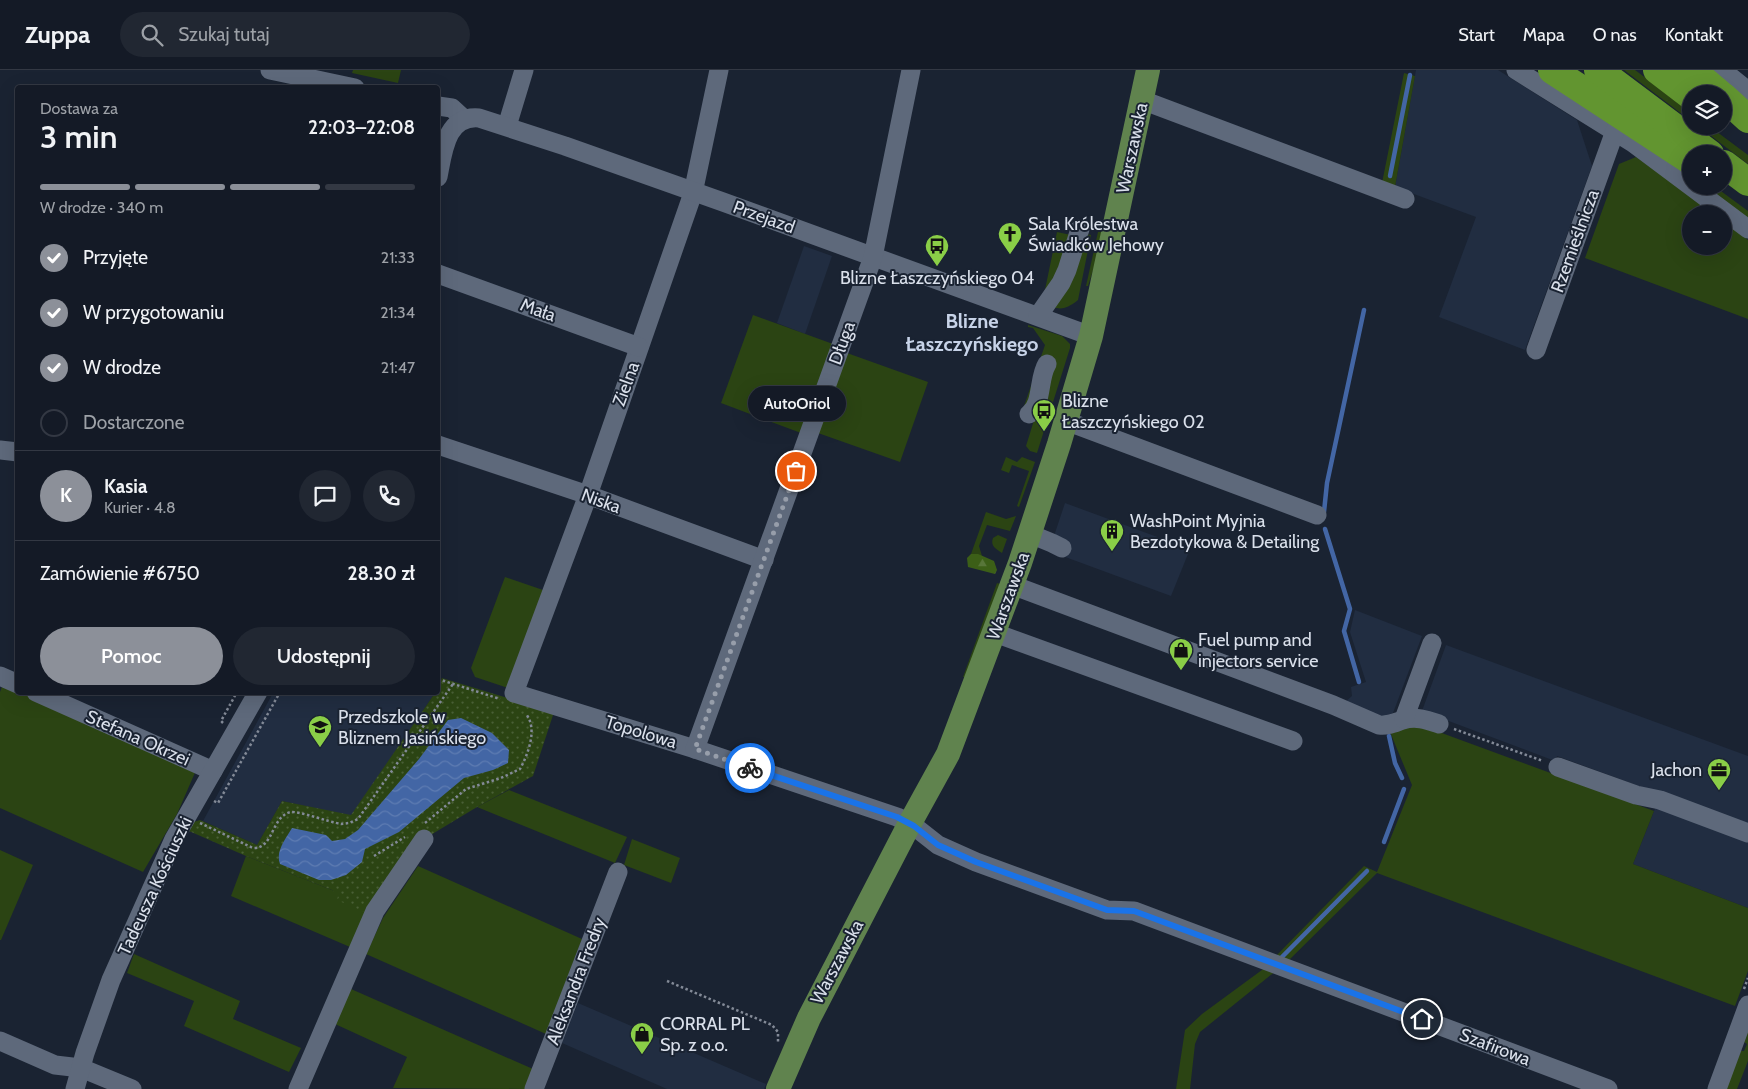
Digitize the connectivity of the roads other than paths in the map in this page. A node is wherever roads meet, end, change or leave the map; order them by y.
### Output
1 (270, 70) edge
2 (524, 70) edge
3 (719, 70) edge
4 (911, 70) edge
5 (1148, 70) edge
6 (1516, 70) edge
7 (1552, 70) edge
8 (1598, 70) edge
9 (1657, 70) edge
10 (1692, 70) edge
11 (1722, 70) edge
12 (301, 73) edge
13 (344, 85) edge
14 (1710, 85) edge
15 (1682, 89) edge
16 (1748, 91) edge
17 (1142, 100) junction
18 (1732, 104) edge
19 (440, 106) edge
20 (464, 119) junction
21 (1748, 119) edge
22 (507, 126) junction
23 (1732, 127) edge
24 (1615, 131) junction
25 (1748, 139) edge
26 (1698, 145) edge
27 (1682, 155) edge
28 (440, 168) edge
29 (1732, 170) edge
30 (1748, 182) edge
31 (1732, 184) edge
32 (693, 193) junction
33 (1748, 193) edge
34 (1405, 198) dead end
35 (1748, 228) edge
36 (1080, 230) dead end
37 (873, 257) junction
38 (440, 275) edge
39 (1038, 316) junction
40 (1092, 336) junction
41 (640, 347) junction
42 (1536, 350) dead end
43 (1048, 364) dead end
44 (1029, 414) dead end
45 (1066, 422) junction
46 (440, 446) edge
47 (0, 450) edge
48 (15, 452) edge
49 (588, 495) junction
50 (1317, 515) dead end
51 (1030, 534) junction
52 (1062, 548) dead end
53 (764, 560) junction
54 (1012, 585) junction
55 (995, 633) junction
56 (1432, 643) dead end
57 (43, 695) edge
58 (256, 695) edge
59 (511, 697) joint
60 (1404, 720) junction
61 (1439, 724) road end
62 (1293, 741) dead end
63 (695, 749) junction
64 (1558, 767) road end
65 (213, 771) junction
66 (910, 823) junction
67 (420, 832) road end
68 (1748, 833) edge
69 (618, 872) dead end
70 (1748, 1005) edge
71 (0, 1041) edge
72 (81, 1068) junction
73 (74, 1089) edge
74 (132, 1089) edge
75 (298, 1089) edge
76 (534, 1089) edge
77 (778, 1089) edge
78 (1608, 1089) edge
79 (1717, 1089) edge

1 - 12 street
2 - 22 street
3 - 32 street, Zielna
4 - 37 street, Długa
5 - 17 main road, Warszawska
6 - 24 street
7 - 27 highway
8 - 26 highway
9 - 15 highway
10 - 14 highway
11 - 16 street
12 - 13 street
17 - 34 street
17 - 40 main road, Warszawska
18 - 21 highway
19 - 20 street, Przejazd
20 - 22 street, Przejazd
20 - 28 street
22 - 32 street, Przejazd
23 - 25 highway
24 - 35 street
24 - 42 street, Rzemieślnicza
29 - 30 highway
31 - 33 highway
32 - 37 street, Przejazd
32 - 41 street, Zielna
36 - 39 street
37 - 39 street, Przejazd
37 - 53 street, Długa
38 - 41 street, Mała
39 - 40 street, Przejazd
40 - 45 main road, Warszawska
41 - 49 street, Zielna
43 - 44 street
45 - 50 street
45 - 51 main road, Warszawska
46 - 49 street, Niska
47 - 48 street
49 - 53 street, Niska
49 - 59 street, Zielna
51 - 52 street
51 - 54 main road, Warszawska
53 - 63 street, Długa
54 - 55 main road, Warszawska
54 - 60 street
55 - 62 street
55 - 66 main road, Warszawska
56 - 60 street
57 - 65 street, Stefana Okrzei
58 - 65 street, Tadeusza Kościuszki
59 - 63 street, Topolowa
60 - 61 street
63 - 66 street, Topolowa
64 - 68 street
65 - 72 street, Tadeusza Kościuszki
66 - 77 main road, Warszawska
66 - 78 street, Szafirowa
67 - 75 street
69 - 76 street, Aleksandra Fredry
70 - 79 street
71 - 72 street
72 - 73 street, Tadeusza Kościuszki
72 - 74 street

